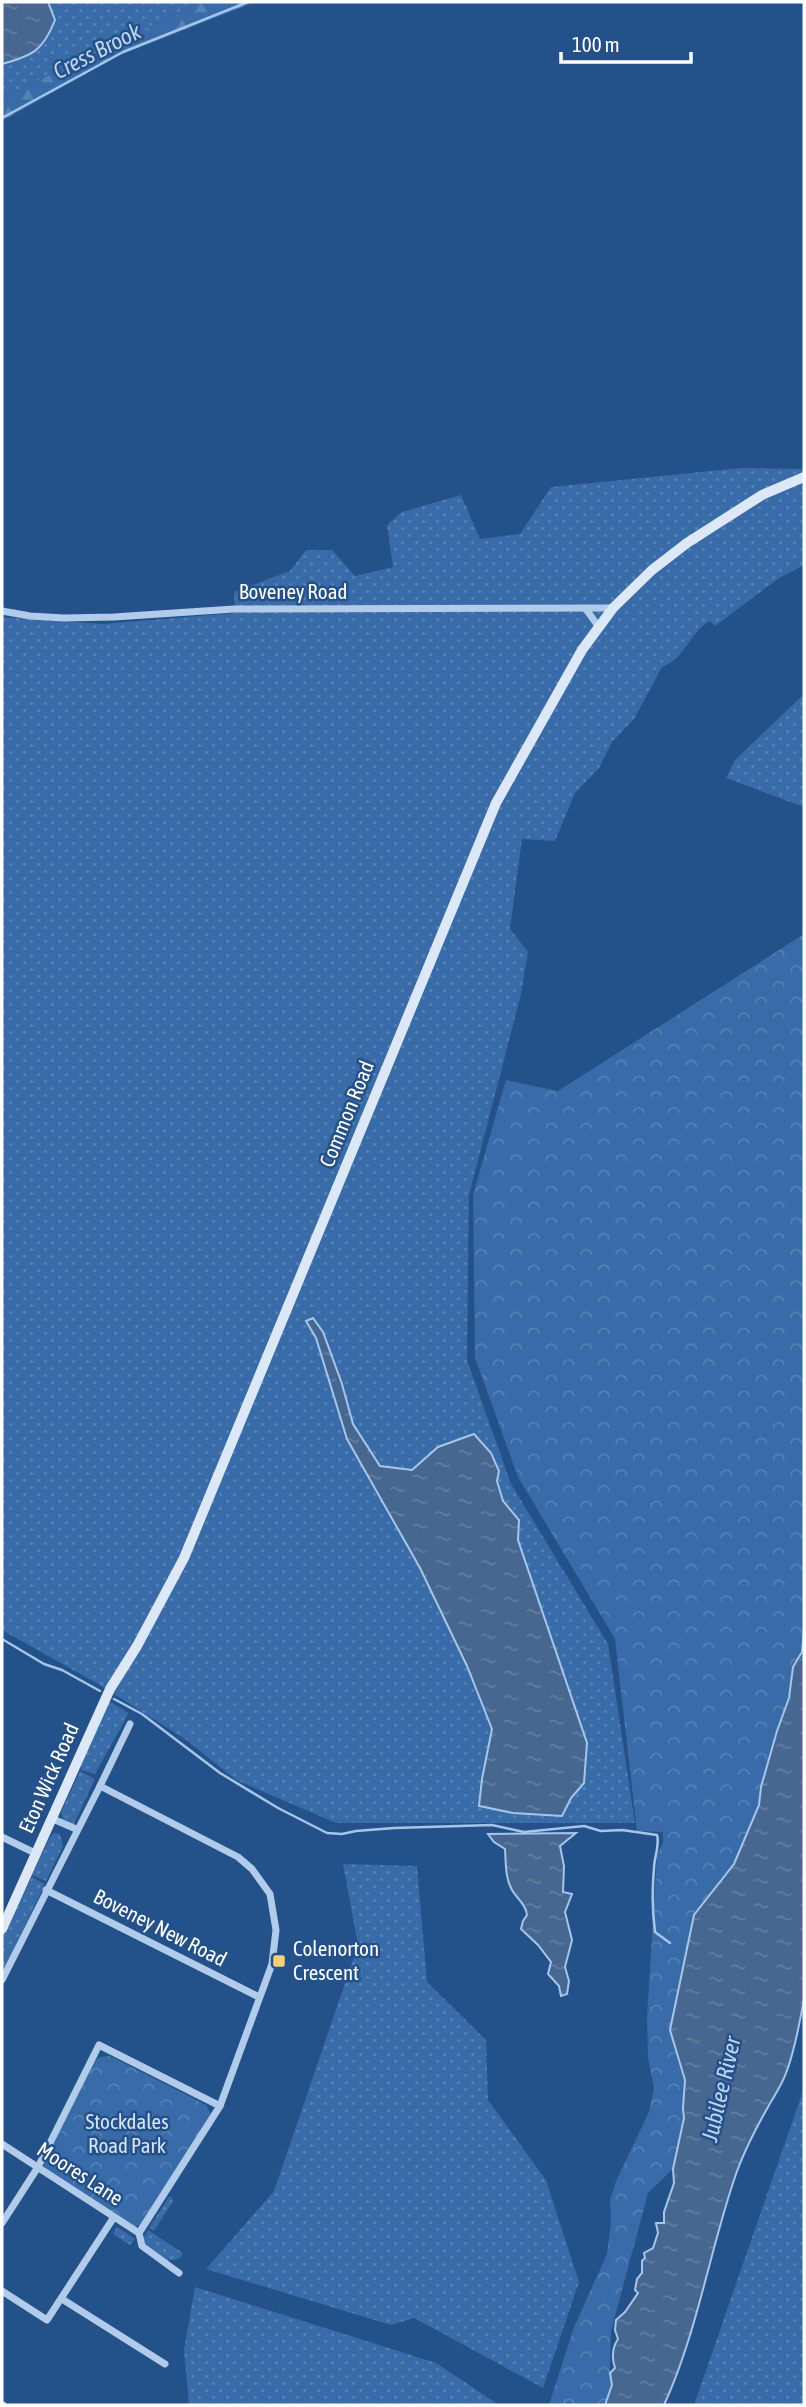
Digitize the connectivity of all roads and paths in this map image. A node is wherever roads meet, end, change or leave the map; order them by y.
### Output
1 (804, 477) edge
2 (613, 608) junction
3 (586, 609) junction
4 (2, 611) edge
5 (598, 626) junction
6 (137, 1646) joint
7 (130, 1724) dead end
8 (103, 1787) junction
9 (52, 1819) junction
10 (76, 1829) junction
11 (2, 1836) edge
12 (37, 1854) junction
13 (46, 1890) junction
14 (2, 1928) edge
15 (2, 1980) edge
16 (259, 1997) junction
17 (220, 2106) junction
18 (2, 2144) edge
19 (38, 2167) junction
20 (114, 2217) junction
21 (2, 2223) edge
22 (139, 2233) junction
23 (179, 2273) dead end
24 (2, 2291) edge
25 (62, 2299) junction
26 (165, 2364) dead end

1 - 2 main road, Common Road
2 - 3 street, Boveney Road
2 - 5 main road, Common Road
3 - 4 street, Boveney Road
3 - 5 street
5 - 6 main road, Common Road
6 - 9 main road, Eton Wick Road
7 - 8 street
8 - 10 street
8 - 16 street
9 - 10 street
9 - 12 main road, Eton Wick Road
10 - 13 street
11 - 12 street
12 - 14 main road, Eton Wick Road
13 - 15 street
13 - 16 street, Boveney New Road
16 - 17 street
17 - 19 street
17 - 22 street
18 - 19 street, Moores Lane
19 - 20 street, Moores Lane
19 - 21 street
20 - 22 street, Moores Lane
20 - 25 street
22 - 23 street, Moores Lane
24 - 25 street
25 - 26 street

